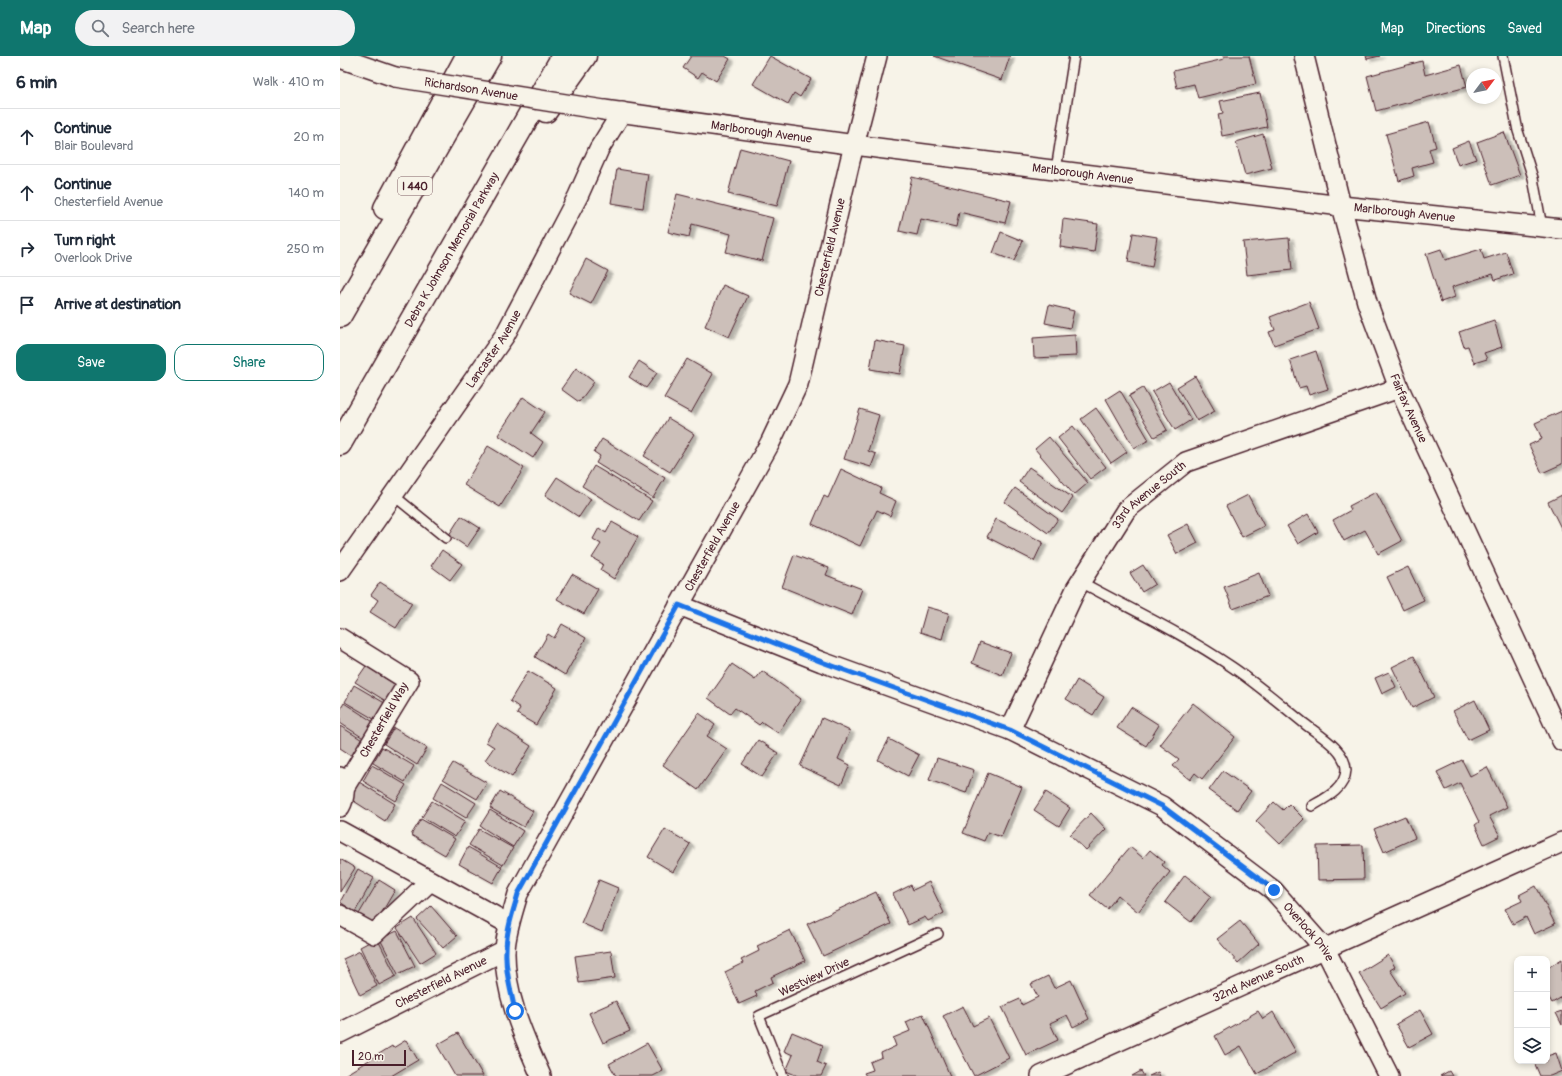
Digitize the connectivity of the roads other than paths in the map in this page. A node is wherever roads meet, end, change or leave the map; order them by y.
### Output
1 (467, 56) edge
2 (490, 56) edge
3 (563, 56) edge
4 (585, 56) edge
5 (877, 56) edge
6 (1074, 56) edge
7 (1304, 56) edge
8 (1503, 56) edge
9 (340, 58) edge
10 (613, 111) junction
11 (854, 145) junction
12 (1056, 170) junction
13 (1341, 206) junction
14 (474, 211) junction
15 (1542, 227) junction
16 (1562, 229) edge
17 (340, 294) edge
18 (340, 316) edge
19 (1399, 388) junction
20 (340, 444) edge
21 (393, 495) junction
22 (446, 538) dead end
23 (340, 571) edge
24 (1081, 582) junction
25 (679, 605) junction
26 (340, 638) edge
27 (1010, 730) junction
28 (1562, 741) edge
29 (342, 783) edge
30 (1312, 806) dead end
31 (340, 807) edge
32 (340, 831) edge
33 (1562, 842) edge
34 (430, 881) junction
35 (340, 915) edge
36 (509, 924) junction
37 (938, 934) dead end
38 (1325, 949) junction
39 (506, 950) junction
40 (340, 1033) edge
41 (541, 1076) edge
42 (783, 1076) edge
43 (1041, 1076) edge
44 (1389, 1076) edge

1 - 17 highway
2 - 18 highway, I 440
3 - 14 highway, Debra K Johnson Memorial Parkway
4 - 14 highway
5 - 11 street, Chesterfield Avenue
6 - 12 lane
7 - 13 street, Fairfax Avenue
8 - 15 lane
9 - 10 street, Richardson Avenue, bridge
10 - 11 street, Marlborough Avenue
10 - 21 street, Lancaster Avenue
11 - 12 street, Marlborough Avenue
11 - 25 street, Chesterfield Avenue
12 - 13 street, Marlborough Avenue
13 - 15 street, Marlborough Avenue
13 - 19 street, Fairfax Avenue
14 - 20 highway, Debra K Johnson Memorial Parkway
15 - 16 street, Marlborough Avenue
19 - 24 street, 33rd Avenue South
19 - 28 street, Fairfax Avenue
21 - 22 lane
21 - 23 street, Lancaster Avenue
24 - 27 street, 33rd Avenue South
24 - 30 lane
25 - 27 street, Overlook Drive
25 - 36 street, Chesterfield Avenue
26 - 29 street, Chesterfield Way
27 - 38 street, Overlook Drive
29 - 31 street
32 - 34 street
33 - 38 street, 32nd Avenue South
34 - 35 street
34 - 36 street
36 - 39 street, Chesterfield Avenue
37 - 42 lane, Westview Drive
38 - 43 street, 32nd Avenue South
38 - 44 street, Overlook Drive
39 - 40 street, Chesterfield Avenue
39 - 41 street

